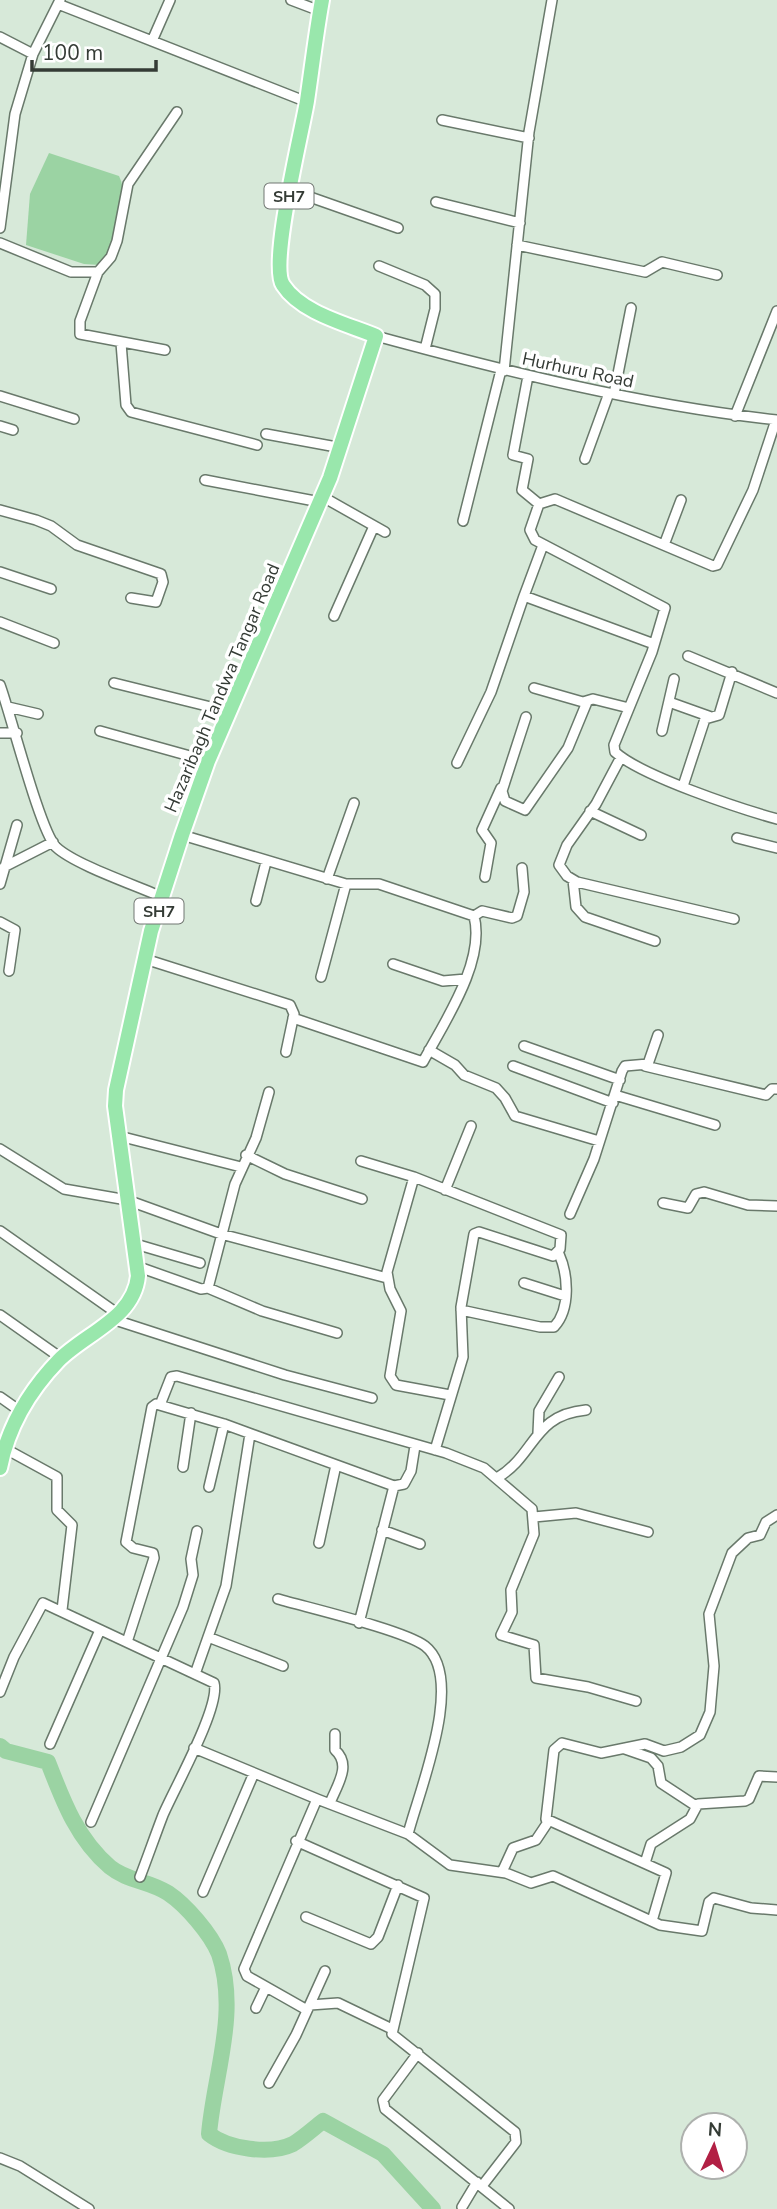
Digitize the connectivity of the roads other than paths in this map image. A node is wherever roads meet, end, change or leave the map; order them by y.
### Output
1 (170, 0) edge
2 (291, 0) edge
3 (552, 0) edge
4 (59, 2) edge
5 (321, 5) edge
6 (0, 37) edge
7 (152, 41) junction
8 (33, 54) junction
9 (307, 102) junction
10 (177, 112) dead end
11 (442, 120) dead end
12 (529, 138) junction
13 (290, 190) junction
14 (3, 194) edge
15 (436, 202) dead end
16 (520, 223) junction
17 (0, 228) edge
18 (398, 228) dead end
19 (0, 243) edge
20 (517, 245) junction
21 (379, 266) dead end
22 (98, 272) junction
23 (717, 275) dead end
24 (631, 308) dead end
25 (777, 311) edge
26 (376, 335) junction
27 (121, 343) junction
28 (425, 349) junction
29 (165, 350) dead end
30 (502, 371) junction
31 (528, 376) junction
32 (612, 393) junction
33 (0, 396) edge
34 (735, 416) junction
35 (74, 419) dead end
36 (777, 420) edge
37 (0, 426) edge
38 (13, 430) dead end
39 (266, 434) dead end
40 (257, 444) dead end
41 (342, 448) junction
42 (584, 459) dead end
43 (205, 480) dead end
44 (321, 500) junction
45 (681, 500) dead end
46 (539, 504) junction
47 (0, 510) edge
48 (463, 522) dead end
49 (373, 526) junction
50 (385, 532) dead end
51 (543, 545) junction
52 (664, 545) junction
53 (0, 572) edge
54 (51, 589) dead end
55 (524, 596) junction
56 (131, 597) dead end
57 (334, 617) dead end
58 (0, 622) edge
59 (54, 643) dead end
60 (654, 644) junction
61 (688, 656) dead end
62 (732, 672) junction
63 (674, 679) dead end
64 (114, 683) dead end
65 (0, 685) edge
66 (534, 688) dead end
67 (777, 692) edge
68 (587, 702) junction
69 (669, 702) junction
70 (8, 707) junction
71 (629, 708) junction
72 (232, 713) junction
73 (38, 714) dead end
74 (526, 717) dead end
75 (711, 717) junction
76 (100, 731) dead end
77 (662, 731) dead end
78 (0, 733) edge
79 (17, 733) junction
80 (621, 757) junction
81 (208, 761) junction
82 (457, 763) dead end
83 (502, 786) junction
84 (683, 786) junction
85 (354, 803) dead end
86 (590, 811) junction
87 (777, 819) edge
88 (17, 825) dead end
89 (182, 835) junction
90 (641, 835) dead end
91 (737, 838) dead end
92 (52, 842) junction
93 (777, 848) edge
94 (266, 862) junction
95 (4, 867) junction
96 (522, 868) dead end
97 (485, 877) dead end
98 (327, 879) junction
99 (573, 880) junction
100 (0, 884) edge
101 (346, 884) junction
102 (164, 898) junction
103 (256, 901) dead end
104 (474, 916) junction
105 (734, 919) dead end
106 (0, 922) edge
107 (656, 941) dead end
108 (145, 959) junction
109 (393, 964) dead end
110 (9, 971) dead end
111 (321, 977) dead end
112 (466, 979) junction
113 (293, 1018) junction
114 (657, 1035) dead end
115 (524, 1046) dead end
116 (429, 1049) junction
117 (286, 1052) dead end
118 (513, 1066) dead end
119 (645, 1066) junction
120 (620, 1080) junction
121 (777, 1089) edge
122 (269, 1092) dead end
123 (614, 1099) junction
124 (715, 1125) dead end
125 (471, 1126) dead end
126 (119, 1136) junction
127 (599, 1141) junction
128 (0, 1149) edge
129 (246, 1156) junction
130 (361, 1161) dead end
131 (241, 1167) junction
132 (414, 1177) junction
133 (445, 1190) junction
134 (362, 1199) dead end
135 (127, 1200) junction
136 (663, 1203) dead end
137 (777, 1206) edge
138 (570, 1214) dead end
139 (0, 1231) edge
140 (221, 1234) junction
141 (132, 1243) junction
142 (559, 1254) junction
143 (200, 1263) dead end
144 (136, 1266) junction
145 (387, 1278) junction
146 (524, 1283) dead end
147 (208, 1288) junction
148 (565, 1296) junction
149 (461, 1310) junction
150 (0, 1315) edge
151 (115, 1317) junction
152 (337, 1333) dead end
153 (61, 1358) junction
154 (559, 1377) dead end
155 (450, 1395) junction
156 (0, 1397) edge
157 (372, 1398) dead end
158 (160, 1405) junction
159 (586, 1410) dead end
160 (20, 1411) junction
161 (191, 1413) junction
162 (223, 1424) junction
163 (538, 1433) junction
164 (250, 1434) junction
165 (415, 1446) junction
166 (435, 1450) junction
167 (2, 1458) edge
168 (336, 1465) junction
169 (183, 1467) dead end
170 (497, 1478) junction
171 (394, 1486) junction
172 (209, 1487) dead end
173 (777, 1515) edge
174 (534, 1517) junction
175 (383, 1530) junction
176 (197, 1531) dead end
177 (648, 1532) dead end
178 (319, 1543) dead end
179 (421, 1544) dead end
180 (278, 1599) dead end
181 (61, 1610) junction
182 (359, 1623) junction
183 (100, 1630) junction
184 (208, 1637) junction
185 (127, 1642) junction
186 (162, 1659) junction
187 (283, 1667) dead end
188 (195, 1674) junction
189 (0, 1692) edge
190 (636, 1701) dead end
191 (335, 1734) dead end
192 (50, 1744) dead end
193 (194, 1748) junction
194 (620, 1748) junction
195 (254, 1773) junction
196 (777, 1777) edge
197 (317, 1799) junction
198 (330, 1802) junction
199 (696, 1806) junction
200 (91, 1822) dead end
201 (548, 1822) junction
202 (408, 1834) junction
203 (296, 1841) junction
204 (645, 1863) junction
205 (502, 1872) junction
206 (140, 1877) dead end
207 (398, 1885) junction
208 (203, 1892) dead end
209 (777, 1910) edge
210 (306, 1917) dead end
211 (652, 1921) junction
212 (325, 1971) dead end
213 (266, 1987) junction
214 (308, 2007) junction
215 (256, 2008) dead end
216 (392, 2029) junction
217 (418, 2053) junction
218 (269, 2083) dead end
219 (0, 2158) edge
220 (479, 2184) junction
221 (462, 2207) edge
222 (89, 2209) edge
223 (509, 2209) edge

1 - 7 street
2 - 5 street
3 - 12 street
4 - 7 street
4 - 8 street
5 - 9 main road, SH7
6 - 8 street
7 - 9 street
8 - 14 street
9 - 13 main road, SH7
10 - 22 street
11 - 12 street
12 - 16 street
13 - 18 street
13 - 26 main road, SH7
14 - 17 street
15 - 16 street
16 - 20 street
19 - 22 street
20 - 23 street
20 - 30 street
21 - 28 street
22 - 27 street
24 - 32 street
25 - 34 street
26 - 28 street, Hurhuru Road
26 - 41 main road, Hazaribagh Tandwa Tangar Road / SH7
27 - 29 street
27 - 40 street
28 - 30 street, Hurhuru Road
30 - 31 street, Hurhuru Road
30 - 48 street
31 - 32 street, Hurhuru Road
31 - 46 street
32 - 34 street, Hurhuru Road
32 - 42 street
33 - 35 street
34 - 36 street, Hurhuru Road
36 - 52 street
37 - 38 street
39 - 41 street
41 - 44 main road, Hazaribagh Tandwa Tangar Road / SH7
43 - 44 street
44 - 49 street
44 - 72 main road, Hazaribagh Tandwa Tangar Road / SH7
45 - 52 street
46 - 51 street
46 - 52 street
47 - 56 street
49 - 50 street
49 - 57 street
51 - 55 street
51 - 60 street
53 - 54 street
55 - 60 street
55 - 82 street
58 - 59 street
60 - 71 street
61 - 62 street
62 - 67 street
62 - 75 street
63 - 69 street
64 - 72 street
65 - 70 street
66 - 68 street
68 - 71 street
68 - 83 street
69 - 75 street
69 - 77 street
70 - 73 street
70 - 79 street
71 - 80 street
72 - 81 main road, Hazaribagh Tandwa Tangar Road / SH7
74 - 83 street
75 - 84 street
76 - 81 street
78 - 79 street
79 - 92 street
80 - 84 street
80 - 86 street
81 - 89 main road, Hazaribagh Tandwa Tangar Road / SH7
83 - 97 street
84 - 87 street
85 - 98 street
86 - 90 street
86 - 99 street
88 - 95 street
89 - 94 street
89 - 102 main road, Hazaribagh Tandwa Tangar Road / SH7
91 - 93 street
92 - 95 street
92 - 102 street
94 - 98 street
94 - 103 street
95 - 100 street
96 - 104 street
98 - 101 street
99 - 105 street
99 - 107 street
101 - 104 street
101 - 111 street
102 - 108 main road, Hazaribagh Tandwa Tangar Road / SH7
104 - 112 street
106 - 110 street
108 - 113 street
108 - 126 main road, Hazaribagh Tandwa Tangar Road / SH7
109 - 112 street
112 - 116 street
113 - 116 street
113 - 117 street
114 - 119 street
115 - 120 street
116 - 127 street
118 - 123 street
119 - 120 street
119 - 121 street
120 - 123 street
122 - 129 street
123 - 124 street
123 - 127 street
125 - 133 street
126 - 131 street
126 - 135 main road, Hazaribagh Tandwa Tangar Road / SH7
127 - 138 street
128 - 135 street
129 - 131 street
129 - 134 street
130 - 132 street
131 - 140 street
132 - 133 street
132 - 145 street
133 - 142 street
135 - 140 street
135 - 141 main road, Hazaribagh Tandwa Tangar Road / SH7
136 - 137 street
139 - 151 street
140 - 145 street
140 - 147 street
141 - 143 street
141 - 144 main road, Hazaribagh Tandwa Tangar Road / SH7
142 - 148 street
142 - 149 street
144 - 147 street
144 - 151 main road, Hazaribagh Tandwa Tangar Road / SH7
145 - 155 street
146 - 148 street
147 - 152 street
148 - 149 street
149 - 155 street
150 - 153 street
151 - 153 main road, Hazaribagh Tandwa Tangar Road / SH7
151 - 157 street
153 - 160 main road, Hazaribagh Tandwa Tangar Road / SH7
154 - 163 street
155 - 166 street
156 - 160 street
158 - 161 street
158 - 165 street
158 - 185 street
159 - 163 street
160 - 167 main road, Hazaribagh Tandwa Tangar Road / SH7
161 - 162 street
161 - 169 street
162 - 164 street
162 - 172 street
163 - 170 street
164 - 168 street
164 - 184 street
165 - 166 street
165 - 171 street
166 - 170 street
167 - 181 street
168 - 171 street
168 - 178 street
170 - 174 street
171 - 175 street
173 - 194 street
174 - 177 street
174 - 190 street
175 - 179 street
175 - 182 street
176 - 186 street
180 - 182 street
181 - 183 street
181 - 189 street
182 - 202 street
183 - 185 street
183 - 192 street
184 - 187 street
184 - 188 street
185 - 186 street
186 - 188 street
186 - 200 street
188 - 193 street
191 - 198 street
193 - 195 street
193 - 206 street
194 - 199 street
194 - 201 street
195 - 197 street
195 - 208 street
196 - 199 street
197 - 198 street
197 - 203 street
198 - 202 street
199 - 204 street
201 - 204 street
201 - 205 street
202 - 205 street
203 - 207 street
203 - 213 street
204 - 211 street
205 - 211 street
207 - 210 street
207 - 216 street
209 - 211 street
212 - 214 street
213 - 214 street
213 - 215 street
214 - 216 street
214 - 218 street
216 - 217 street
217 - 220 street
217 - 220 street
219 - 222 street
220 - 221 street
220 - 223 street

